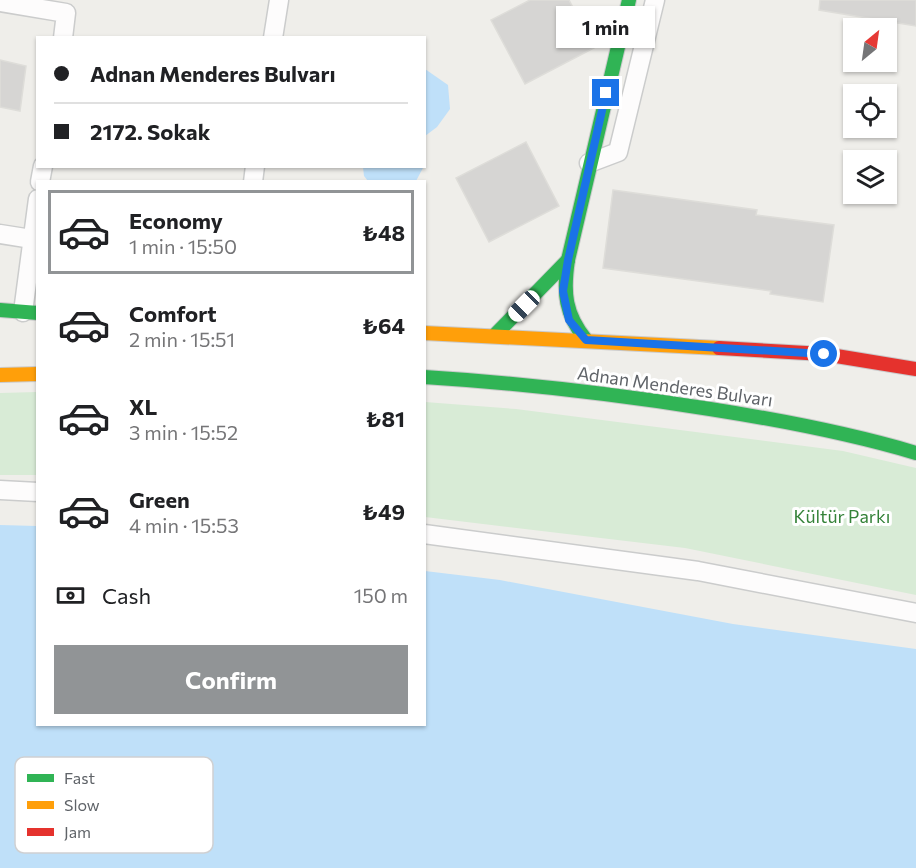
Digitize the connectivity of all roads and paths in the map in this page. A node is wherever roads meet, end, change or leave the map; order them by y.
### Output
1 (279, 0) edge
2 (629, 0) edge
3 (655, 0) edge
4 (0, 2) edge
5 (63, 36) edge
6 (273, 36) edge
7 (589, 163) junction
8 (36, 220) edge
9 (0, 234) edge
10 (34, 240) edge
11 (568, 260) junction
12 (0, 310) edge
13 (30, 312) edge
14 (426, 333) edge
15 (494, 336) junction
16 (586, 340) junction
17 (916, 369) edge
18 (36, 374) edge
19 (0, 375) edge
20 (426, 377) edge
21 (916, 453) edge
22 (0, 490) edge
23 (36, 492) edge
24 (426, 534) edge
25 (916, 613) edge

1 - 6 street
2 - 7 main road
3 - 7 street
4 - 5 street
7 - 11 main road
8 - 10 street
9 - 10 street
10 - 13 street
11 - 15 main road
11 - 16 main road
12 - 13 main road
14 - 15 main road, Adnan Menderes Bulvarı
15 - 16 main road, Adnan Menderes Bulvarı
16 - 17 main road, Adnan Menderes Bulvarı
18 - 19 main road
20 - 21 main road, Adnan Menderes Bulvarı
22 - 23 street
24 - 25 street

